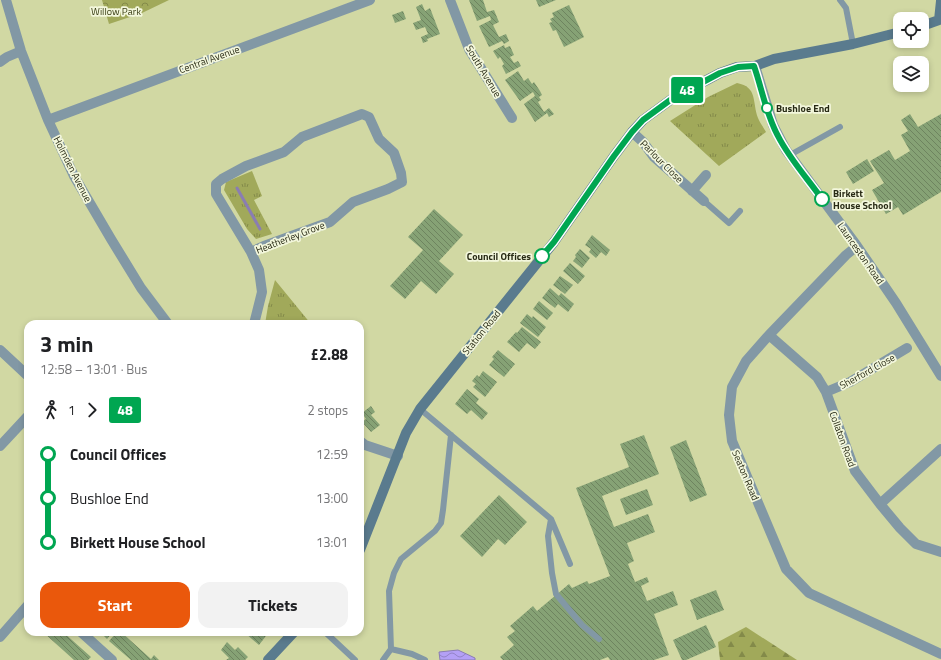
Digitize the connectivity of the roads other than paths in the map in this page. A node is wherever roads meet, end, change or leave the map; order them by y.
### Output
1 (6, 0) edge
2 (370, 0) edge
3 (450, 0) edge
4 (840, 0) edge
5 (941, 1) edge
6 (940, 20) edge
7 (929, 24) edge
8 (893, 34) edge
9 (852, 44) junction
10 (21, 51) junction
11 (0, 62) edge
12 (754, 66) junction
13 (512, 118) dead end
14 (48, 120) junction
15 (840, 126) dead end
16 (632, 132) junction
17 (790, 156) junction
18 (706, 175) dead end
19 (692, 191) junction
20 (704, 201) joint
21 (740, 212) dead end
22 (857, 246) junction
23 (251, 252) junction
24 (165, 320) edge
25 (255, 320) edge
26 (769, 335) junction
27 (907, 348) dead end
28 (0, 350) edge
29 (24, 372) edge
30 (941, 376) edge
31 (826, 392) junction
32 (420, 409) junction
33 (24, 420) edge
34 (451, 435) junction
35 (364, 445) edge
36 (0, 446) edge
37 (941, 449) edge
38 (398, 456) junction
39 (880, 504) junction
40 (551, 520) junction
41 (364, 540) edge
42 (941, 552) edge
43 (570, 564) dead end
44 (24, 610) edge
45 (85, 636) edge
46 (290, 636) edge
47 (329, 636) edge
48 (0, 637) edge
49 (599, 639) dead end
50 (391, 649) junction
51 (941, 654) edge
52 (112, 660) edge
53 (268, 660) edge
54 (355, 660) edge
55 (383, 660) edge
56 (426, 660) edge

1 - 10 street, Holmden Avenue
2 - 14 street, Central Avenue
3 - 13 street, South Avenue
4 - 9 lane
5 - 6 main road
6 - 7 main road
8 - 9 main road
9 - 12 main road
10 - 11 street
10 - 14 street, Holmden Avenue
12 - 16 main road
12 - 17 street, Launceston Road
14 - 24 street, Holmden Avenue
15 - 17 lane
16 - 19 street, Parlour Close
16 - 32 main road, Station Road
17 - 22 street, Launceston Road
18 - 19 street, Parlour Close
19 - 20 street, Parlour Close
20 - 21 lane
22 - 26 street, Seaton Road
22 - 30 street, Launceston Road
23 - 23 street, Heatherley Grove
23 - 25 street, Heatherley Grove
26 - 31 street, Collaton Road
26 - 51 street, Seaton Road
27 - 31 street, Sherford Close
28 - 29 street
31 - 39 street, Collaton Road
32 - 34 lane
32 - 38 main road, Station Road
33 - 36 street
34 - 40 lane
34 - 50 lane
35 - 38 street
37 - 39 street
38 - 41 main road, Station Road
39 - 42 street, Collaton Road
40 - 43 lane
40 - 49 lane
44 - 48 street
45 - 52 street
46 - 53 main road
47 - 54 lane
50 - 55 lane
50 - 56 lane

